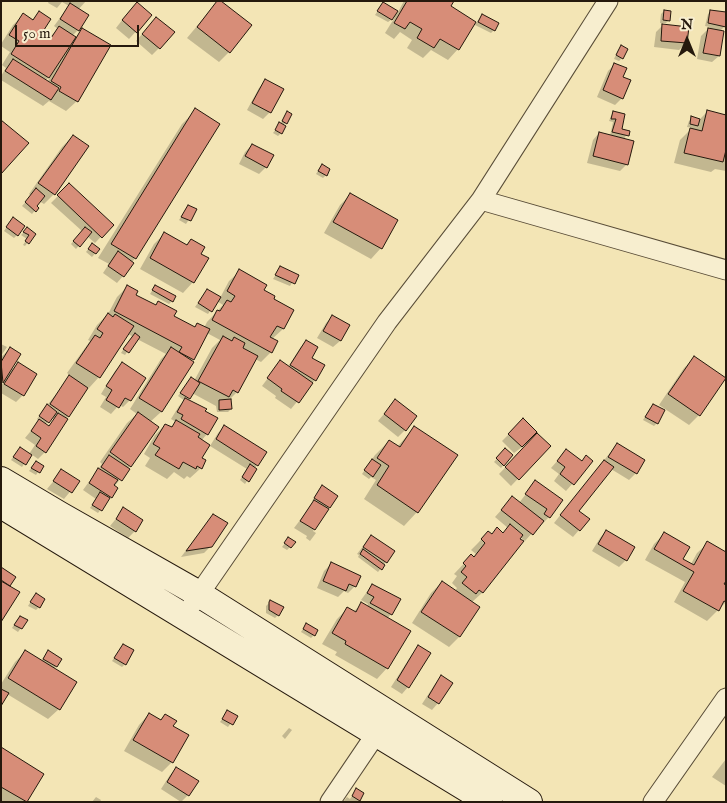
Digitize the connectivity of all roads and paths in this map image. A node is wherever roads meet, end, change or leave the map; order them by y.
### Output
1 (608, 1) edge
2 (481, 200) junction
3 (726, 270) edge
4 (1, 480) edge
5 (1, 505) edge
6 (191, 604) junction
7 (726, 698) edge
8 (376, 734) junction
9 (330, 802) edge
10 (489, 802) edge
11 (529, 802) edge
12 (653, 802) edge

1 - 2 street
2 - 3 street
2 - 6 street
4 - 6 street
5 - 6 street
6 - 8 street
6 - 11 street
7 - 12 street
8 - 9 street
8 - 10 street

